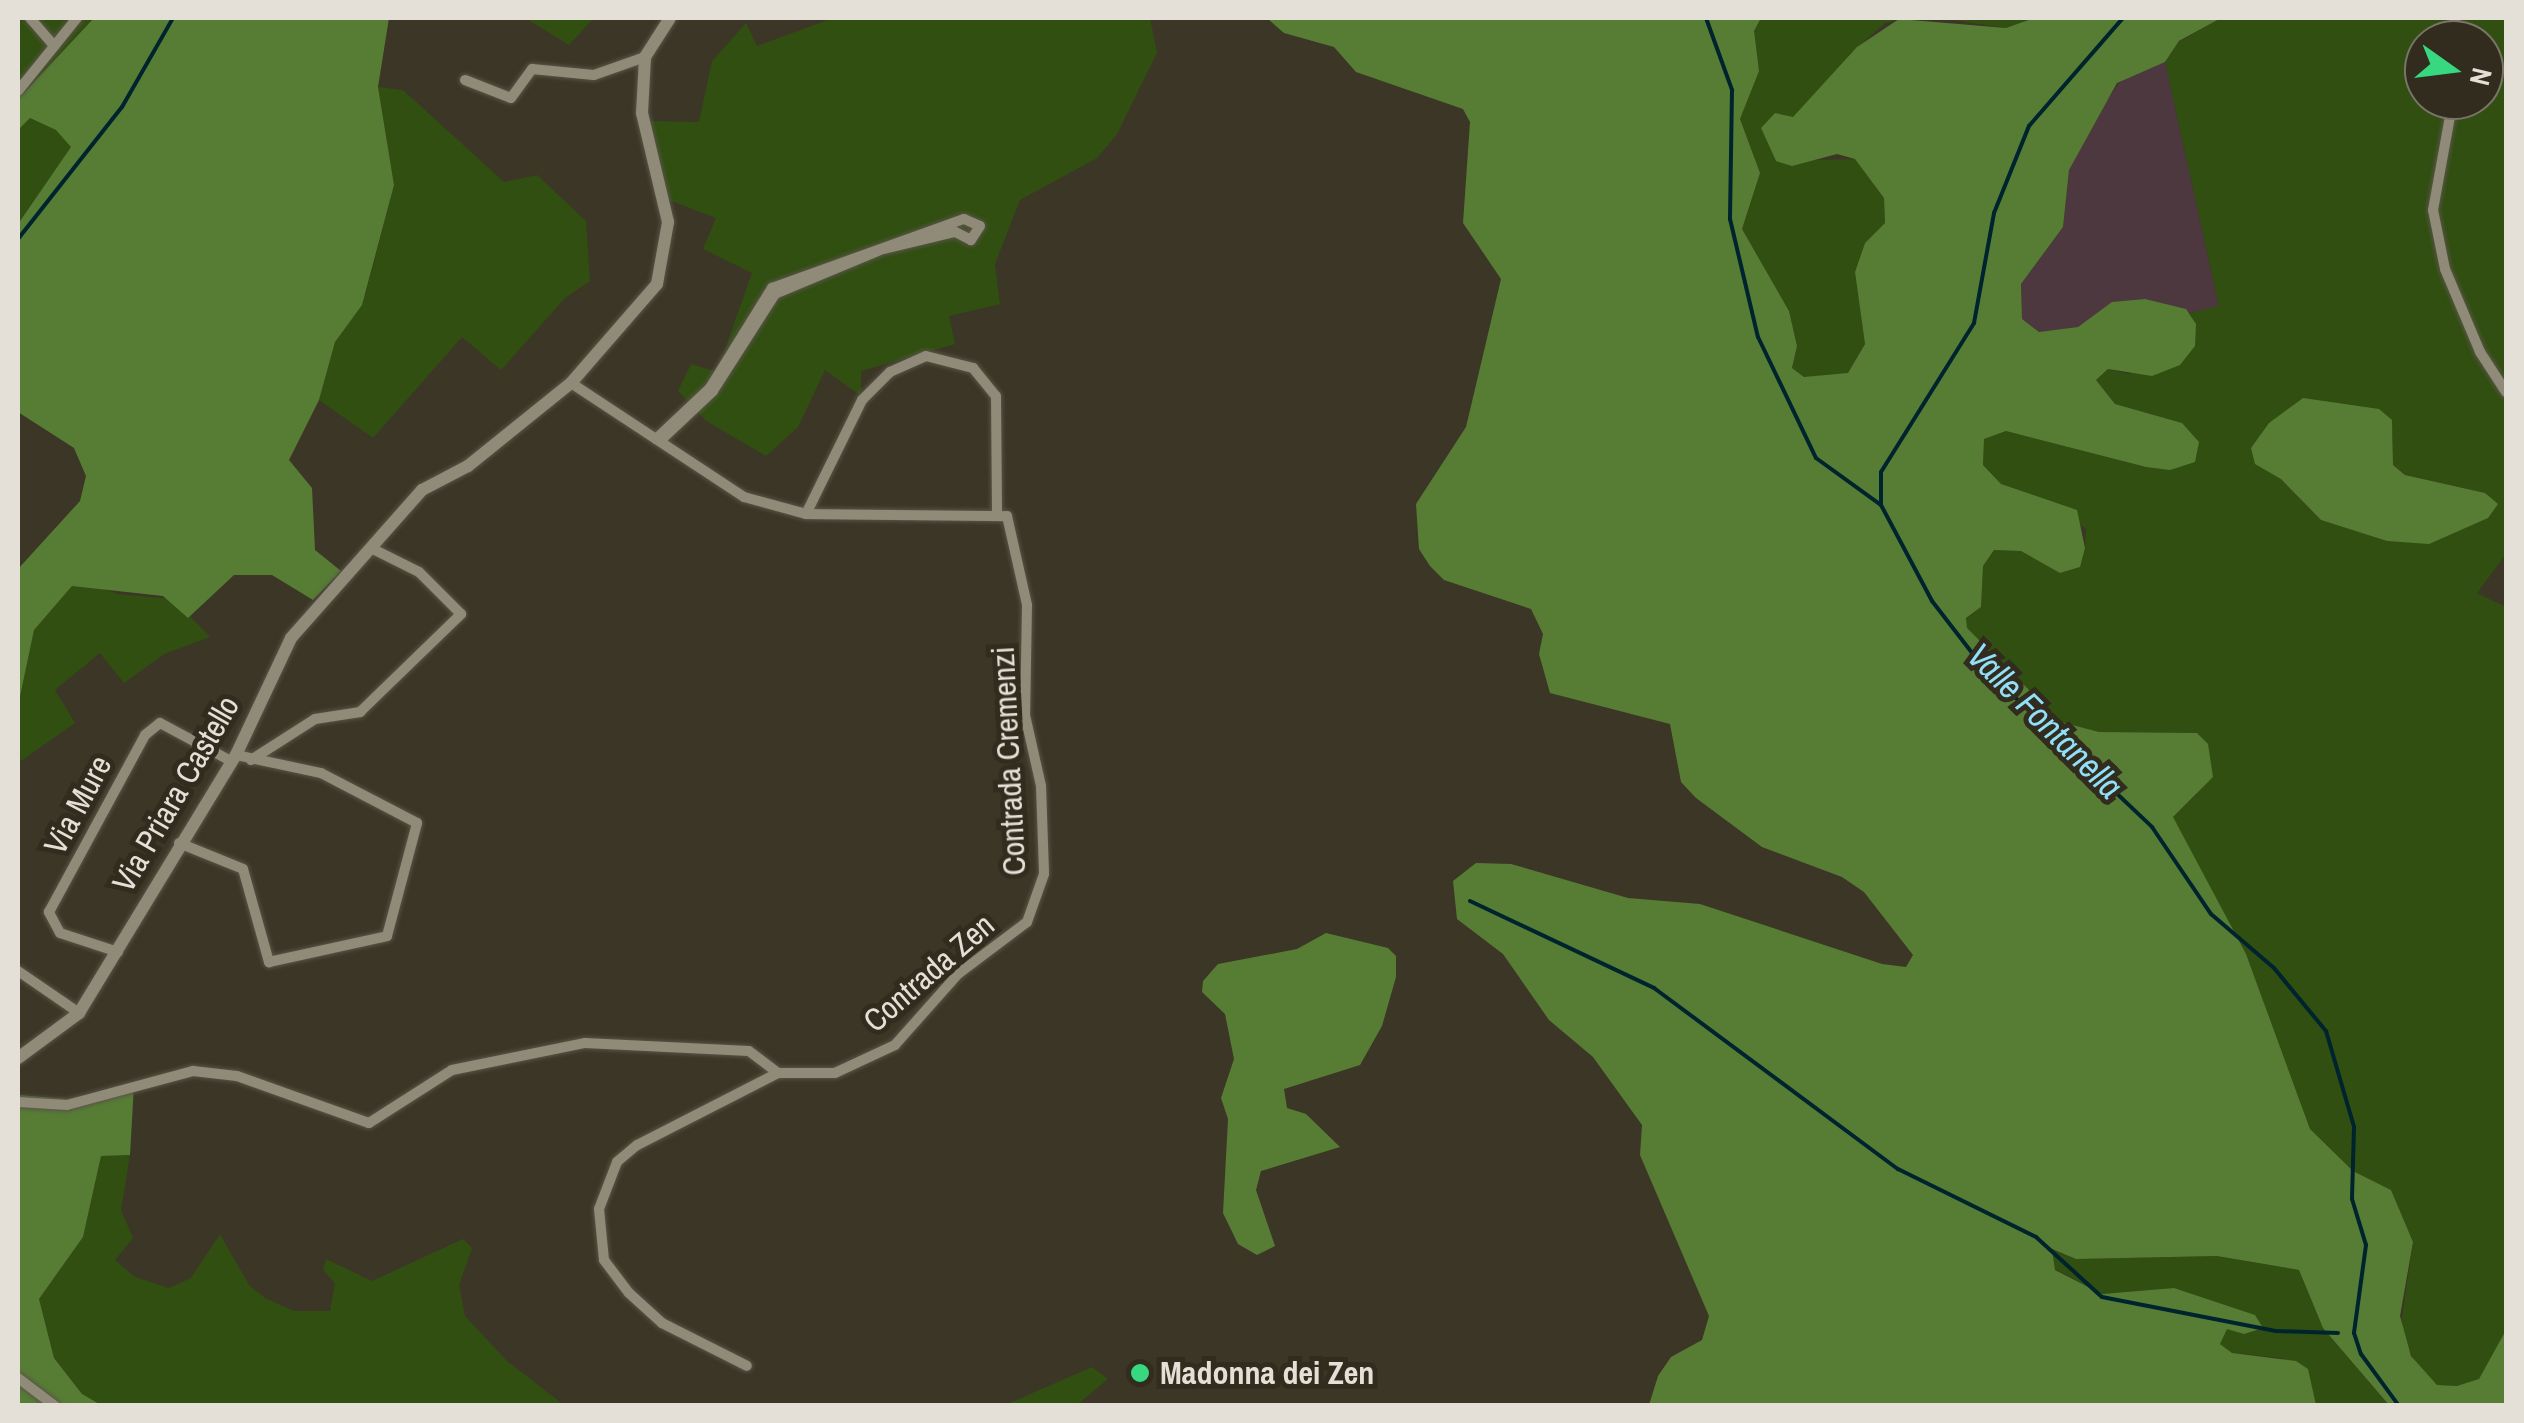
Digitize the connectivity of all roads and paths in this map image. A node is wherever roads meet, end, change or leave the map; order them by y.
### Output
1 (30, 18) edge
2 (78, 18) edge
3 (670, 18) edge
4 (54, 46) junction
5 (645, 57) junction
6 (466, 80) dead end
7 (18, 92) edge
8 (2450, 120) edge
9 (571, 383) junction
10 (2506, 392) edge
11 (658, 440) junction
12 (996, 511) junction
13 (806, 514) junction
14 (373, 549) junction
15 (234, 758) junction
16 (251, 760) junction
17 (178, 842) junction
18 (1040, 898) joint
19 (118, 952) junction
20 (18, 971) edge
21 (79, 1013) junction
22 (18, 1058) edge
23 (778, 1073) junction
24 (18, 1102) edge
25 (746, 1366) dead end
26 (18, 1378) edge
27 (55, 1406) edge

1 - 4 street
2 - 4 street
3 - 5 street
4 - 7 street
5 - 6 street
5 - 9 street, Via Priara Castello
8 - 10 street
9 - 11 street
9 - 14 street, Via Priara Castello
11 - 11 street
11 - 13 street
12 - 13 street
12 - 13 street, Contrada Cremenzi
12 - 18 street, Contrada Cremenzi
14 - 15 street, Via Priara Castello
14 - 16 street, Via Priara Castello
15 - 16 street
15 - 17 street, Via Priara Castello
15 - 19 street, Via Mure
16 - 17 street
17 - 19 street, Via Priara Castello
18 - 23 street, Contrada Zen
19 - 21 street, Via Priara Castello
20 - 21 street
21 - 22 street, Via Priara Castello
23 - 24 street
23 - 25 street
26 - 27 street

